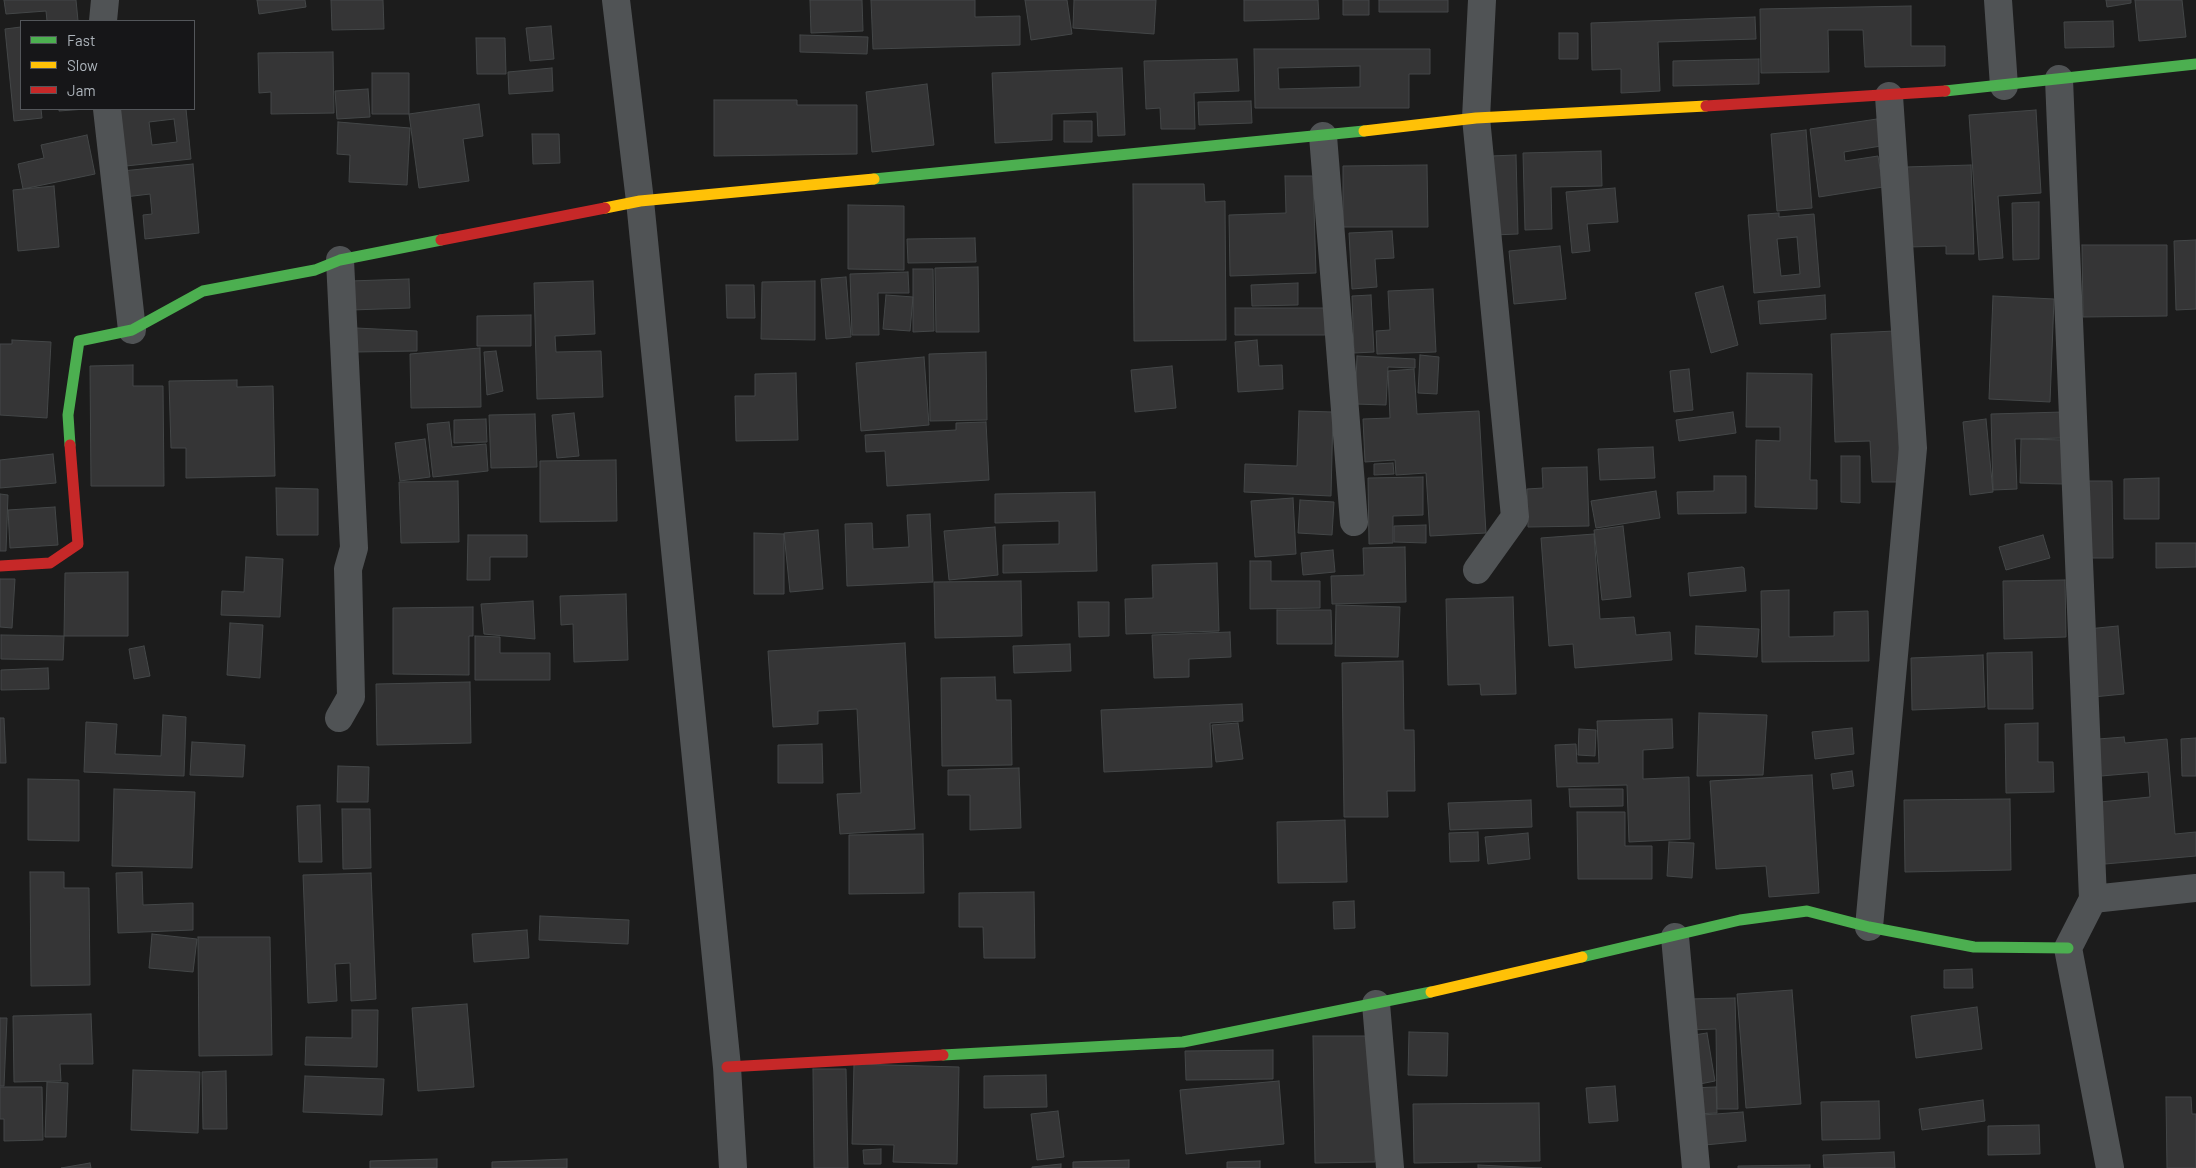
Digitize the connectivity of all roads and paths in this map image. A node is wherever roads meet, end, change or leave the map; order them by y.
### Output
1 (105, 0) edge
2 (616, 0) edge
3 (1482, 0) edge
4 (1998, 0) edge
5 (103, 20) edge
6 (2196, 64) edge
7 (2059, 79) junction
8 (2004, 86) junction
9 (1889, 96) junction
10 (107, 110) edge
11 (1476, 118) junction
12 (1323, 136) junction
13 (640, 201) junction
14 (340, 260) junction
15 (132, 330) junction
16 (1354, 522) dead end
17 (0, 566) edge
18 (1477, 570) dead end
19 (339, 718) dead end
20 (2196, 888) edge
21 (2093, 899) junction
22 (1869, 927) junction
23 (1675, 937) junction
24 (2068, 948) junction
25 (1376, 1004) junction
26 (727, 1067) junction
27 (733, 1168) edge
28 (1390, 1168) edge
29 (1696, 1168) edge
30 (2110, 1168) edge

1 - 5 street
2 - 13 street
3 - 11 street
4 - 8 street
6 - 7 street
7 - 8 street
7 - 21 street
8 - 9 street
9 - 11 street
9 - 22 street
10 - 15 street
11 - 12 street
11 - 18 street
12 - 13 street
12 - 16 street
13 - 14 street
13 - 26 street
14 - 15 street
14 - 19 street
15 - 17 street
20 - 21 street
21 - 24 street
22 - 23 street
22 - 24 street
23 - 25 street
23 - 29 street
24 - 30 street
25 - 26 street
25 - 28 street
26 - 27 street

